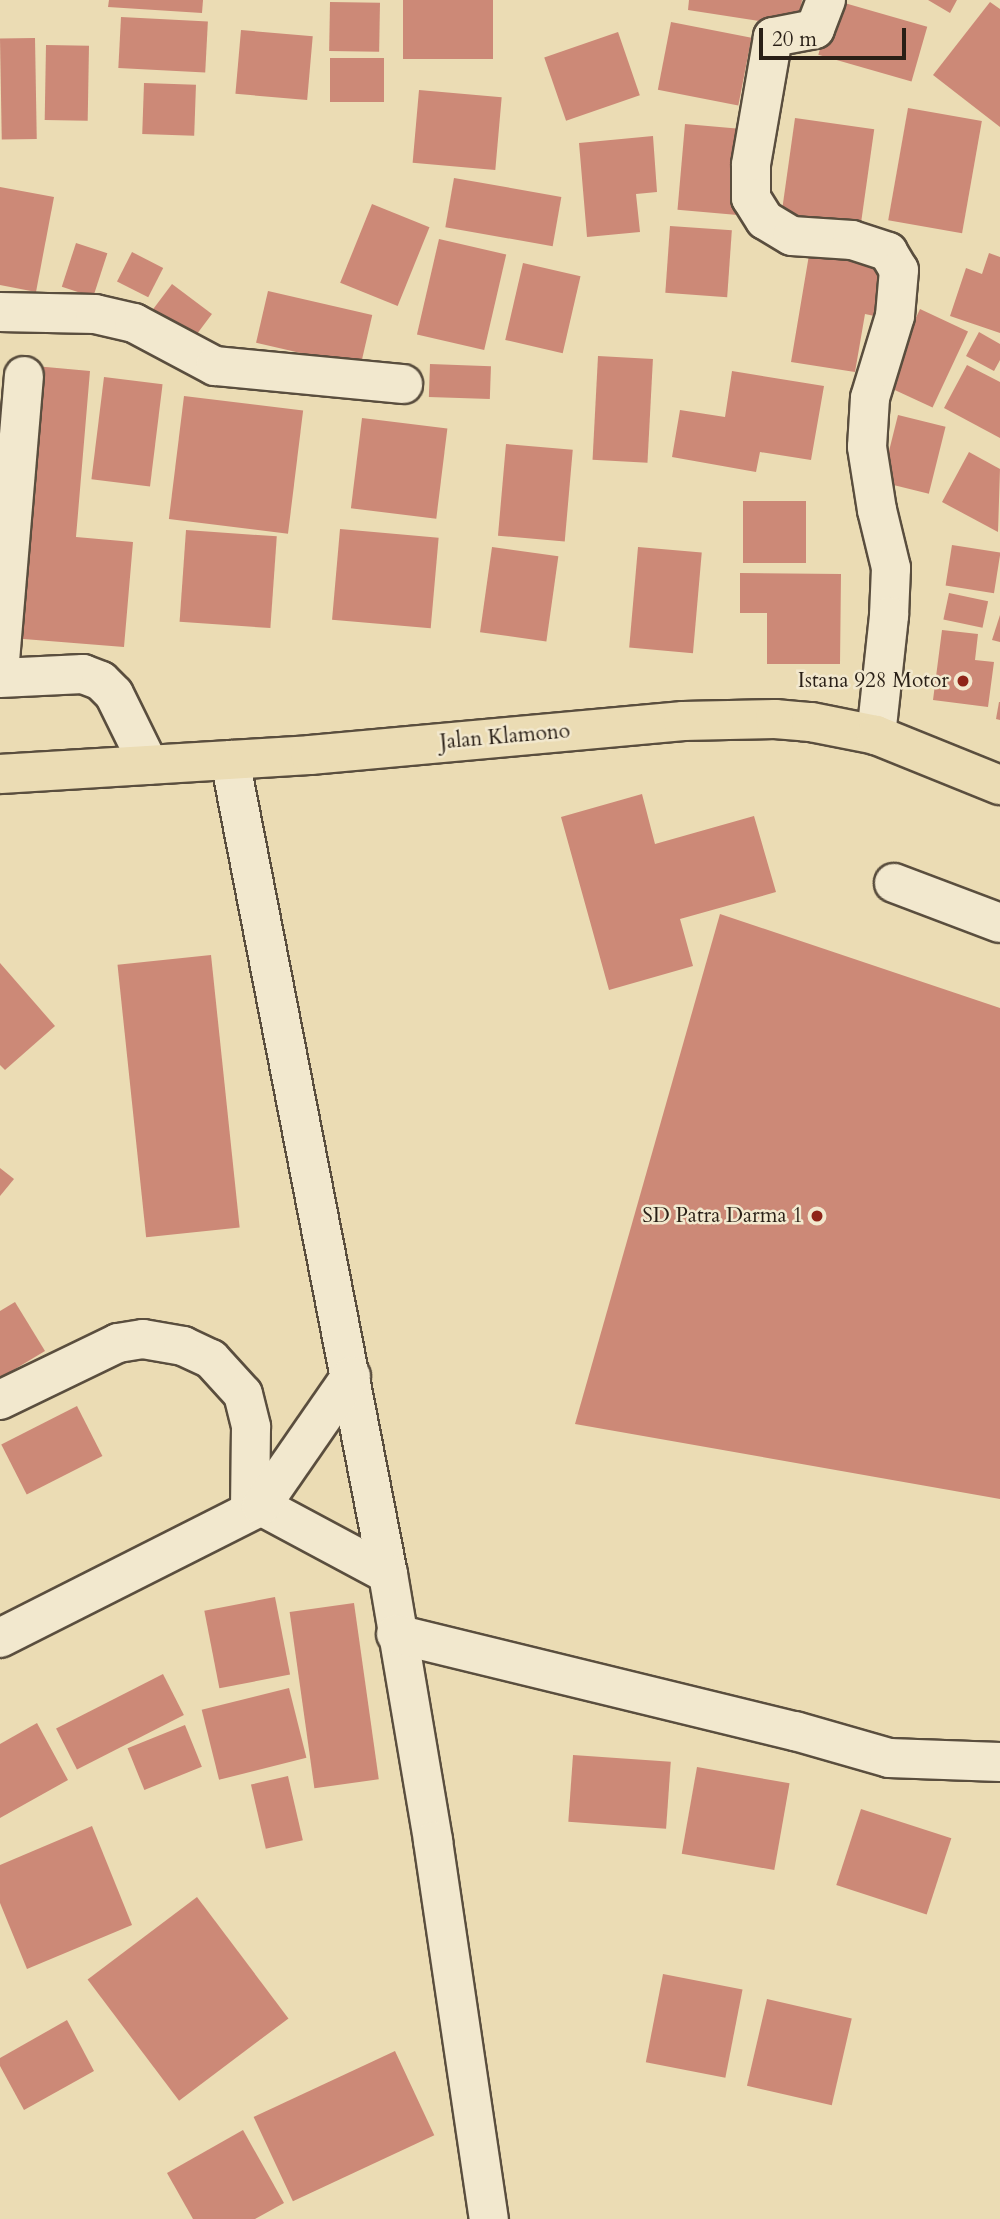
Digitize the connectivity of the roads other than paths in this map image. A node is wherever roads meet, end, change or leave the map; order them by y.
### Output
1 (826, 0) edge
2 (0, 312) edge
3 (24, 376) dead end
4 (403, 384) dead end
5 (0, 662) edge
6 (0, 678) edge
7 (876, 735) junction
8 (230, 760) junction
9 (149, 765) junction
10 (0, 775) edge
11 (1000, 785) edge
12 (894, 883) dead end
13 (1000, 923) edge
14 (351, 1376) junction
15 (0, 1400) edge
16 (256, 1508) junction
17 (387, 1574) junction
18 (396, 1634) junction
19 (0, 1638) edge
20 (1000, 1762) edge
21 (489, 2219) edge

1 - 7 street
2 - 4 street
3 - 5 street
6 - 9 street
7 - 8 main road, Jalan Klamono
7 - 11 main road, Jalan Klamono
8 - 9 main road, Jalan Klamono
8 - 14 street
9 - 10 main road, Jalan Klamono
12 - 13 street
14 - 16 street
14 - 17 street
15 - 16 street
16 - 17 street
16 - 19 street
17 - 18 street
18 - 20 street
18 - 21 street

